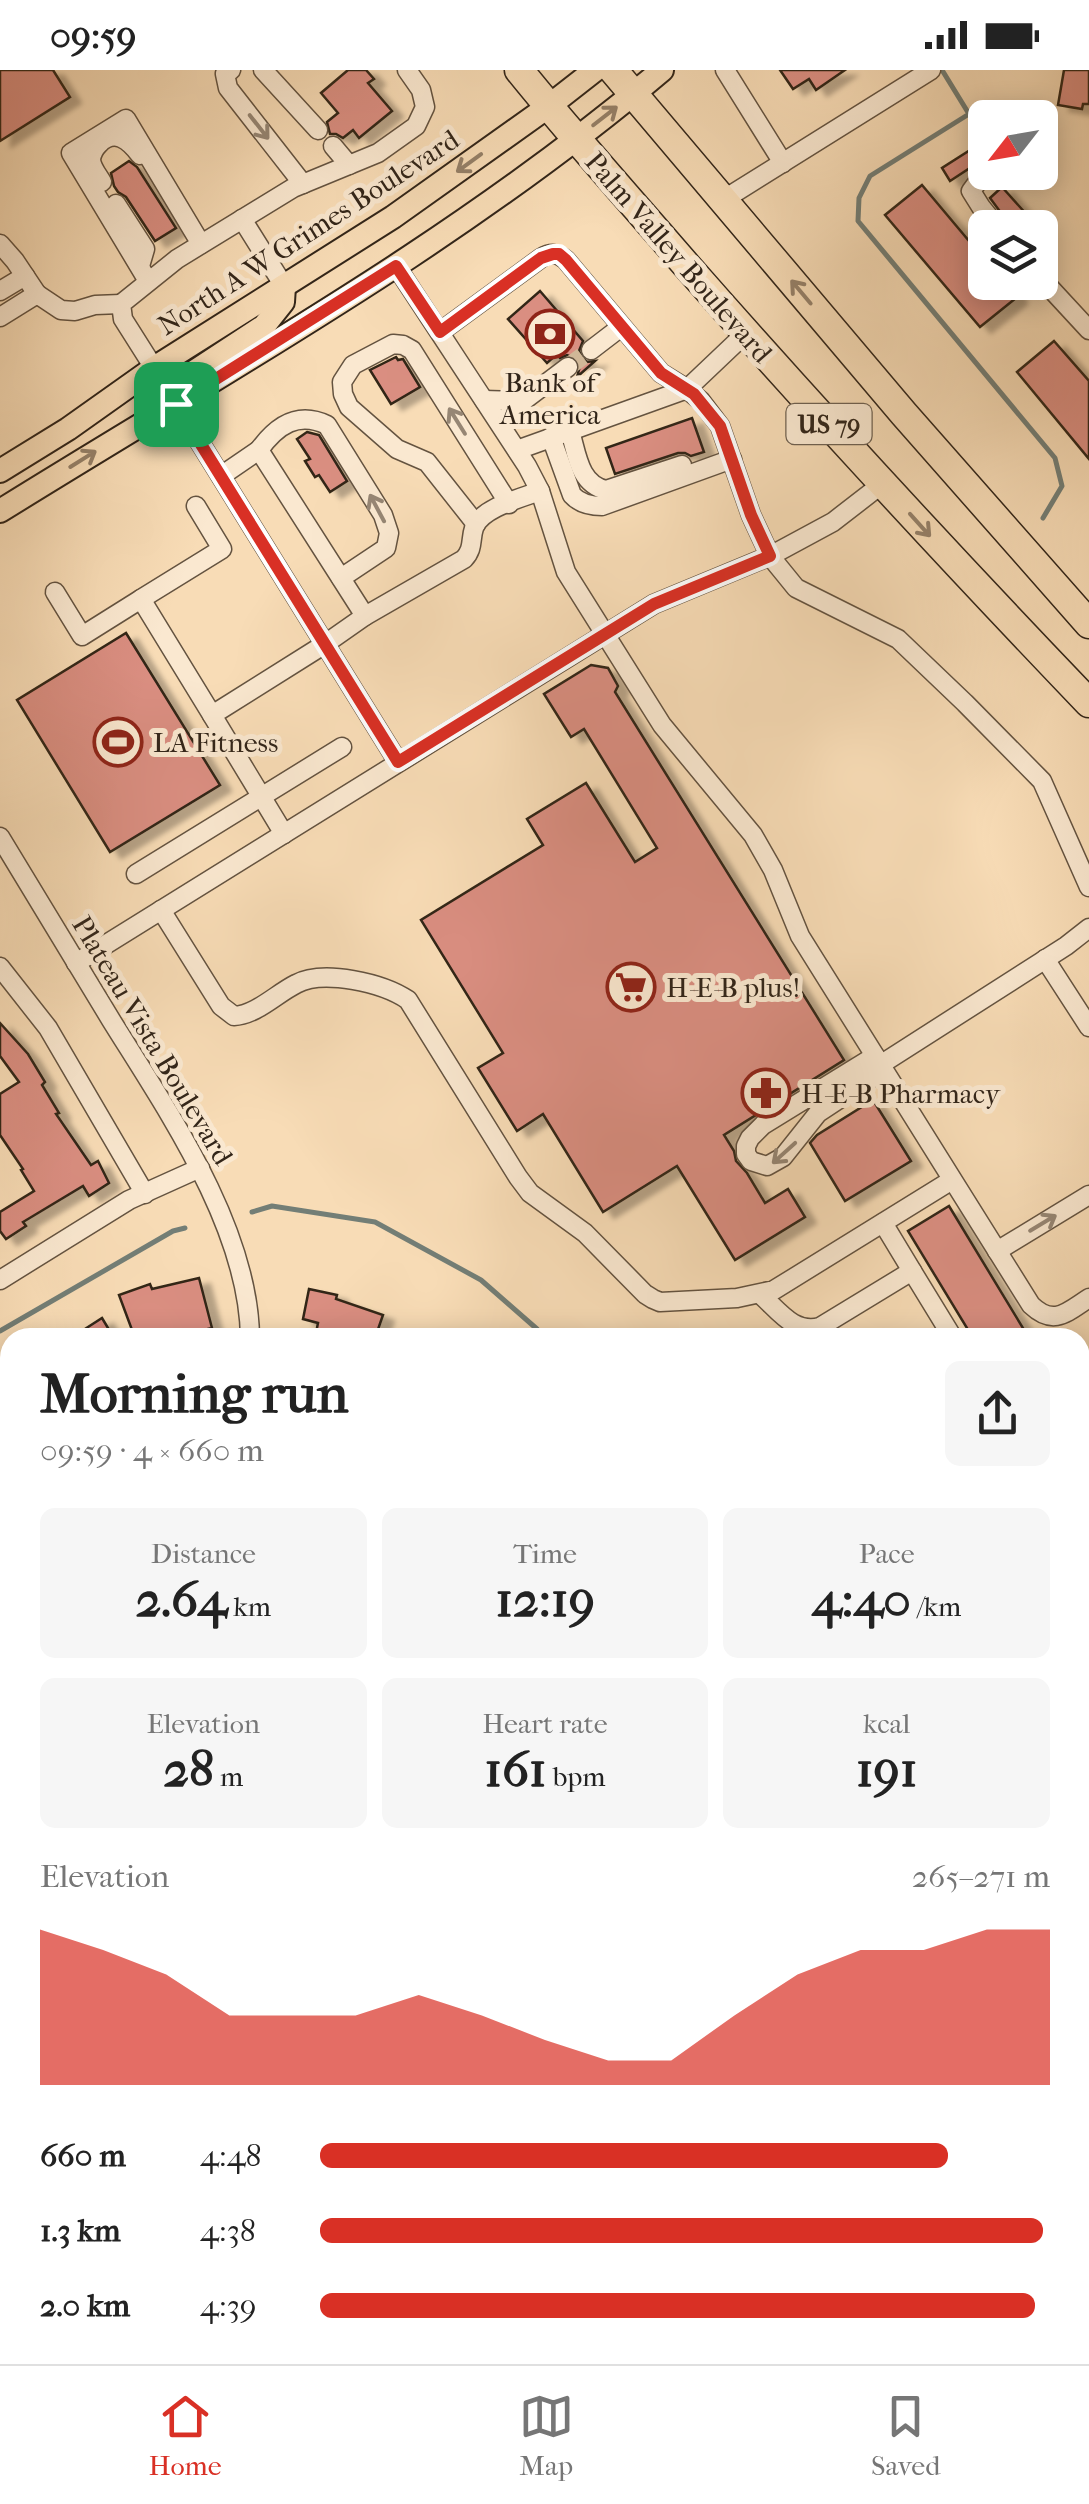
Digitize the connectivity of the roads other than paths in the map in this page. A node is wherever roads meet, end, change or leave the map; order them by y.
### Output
1 (231, 70) edge
2 (263, 70) edge
3 (408, 70) edge
4 (519, 70) edge
5 (595, 70) edge
6 (613, 70) edge
7 (662, 70) edge
8 (725, 70) edge
9 (931, 70) edge
10 (634, 94) junction
11 (549, 106) junction
12 (318, 130) dead end
13 (576, 139) junction
14 (333, 146) dead end
15 (783, 163) junction
16 (349, 165) junction
17 (303, 184) junction
18 (724, 200) junction
19 (242, 219) junction
20 (0, 244) edge
21 (202, 244) junction
22 (396, 266) junction
23 (144, 273) junction
24 (25, 276) junction
25 (284, 286) junction
26 (0, 290) edge
27 (36, 294) junction
28 (1058, 296) edge
29 (121, 304) junction
30 (0, 317) edge
31 (621, 327) junction
32 (1089, 330) edge
33 (440, 332) junction
34 (746, 334) junction
35 (591, 350) tunnel mouth
36 (568, 367) tunnel mouth
37 (154, 368) junction
38 (687, 389) junction
39 (484, 400) junction
40 (176, 404) junction
41 (561, 433) junction
42 (122, 435) junction
43 (259, 450) junction
44 (517, 450) junction
45 (730, 454) junction
46 (0, 471) edge
47 (220, 476) junction
48 (882, 484) junction
49 (540, 491) junction
50 (508, 504) junction
51 (196, 506) dead end
52 (0, 511) edge
53 (476, 524) junction
54 (770, 556) junction
55 (957, 565) junction
56 (341, 578) junction
57 (55, 592) dead end
58 (141, 599) junction
59 (365, 616) junction
60 (1089, 624) edge
61 (604, 633) junction
62 (325, 644) junction
63 (1089, 681) edge
64 (1089, 703) edge
65 (212, 714) junction
66 (342, 747) dead end
67 (398, 762) junction
68 (262, 796) junction
69 (284, 834) junction
70 (0, 837) edge
71 (136, 874) dead end
72 (1089, 887) edge
73 (161, 910) junction
74 (1089, 928) edge
75 (1044, 959) junction
76 (76, 963) junction
77 (0, 967) edge
78 (1089, 1027) edge
79 (878, 1061) junction
80 (200, 1168) junction
81 (952, 1180) junction
82 (145, 1194) junction
83 (1089, 1195) edge
84 (883, 1223) junction
85 (997, 1252) junction
86 (912, 1271) junction
87 (0, 1280) edge
88 (761, 1295) junction
89 (1089, 1298) edge
90 (249, 1328) edge
91 (801, 1328) edge
92 (816, 1328) edge
93 (947, 1328) edge

1 -> 17 street
2 - 12 street
3 - 16 street
4 - 11 highway, Palm Valley Boulevard / US 79
5 - 11 main road, North A W Grimes Boulevard
6 - 10 highway, US 79
7 - 10 main road
8 - 15 street
9 - 15 street
13 -> 10 main road
10 - 18 highway, US 79
11 - 13 highway, Palm Valley Boulevard / US 79
11 -> 25 main road, North A W Grimes Boulevard
13 - 22 main road
13 - 34 highway, Palm Valley Boulevard / US 79
14 - 16 street
15 - 18 street
16 - 17 street
17 - 19 street
60 -> 18 highway, US 79
19 - 21 street
19 - 25 street
20 - 24 street
21 - 23 street
21 - 23 street
22 - 33 street
22 - 40 main road
23 - 29 street
24 - 26 street
24 - 27 street
25 - 37 main road, North A W Grimes Boulevard
25 - 42 main road
27 - 29 street
27 - 30 street
28 - 32 street
29 - 37 street
31 - 33 street
31 - 35 street
31 - 38 street
33 - 39 street
34 - 38 street
34 - 48 highway, Palm Valley Boulevard / US 79
36 - 39 street
37 - 46 main road, North A W Grimes Boulevard
38 - 41 street
38 - 45 street
39 - 44 street
40 - 42 main road
40 - 47 street
41 - 44 street
41 - 45 street
52 -> 42 main road
43 - 47 street
43 - 56 street
56 -> 43 street
44 - 49 street
45 - 54 street
47 - 62 street
48 - 54 street
48 -> 55 highway, Palm Valley Boulevard / US 79
49 - 50 street
49 - 61 street
50 - 53 street
50 -> 53 street
51 - 58 street
53 - 59 street
54 - 61 street
54 - 72 street
55 - 63 highway
55 - 64 highway, Palm Valley Boulevard / US 79
56 - 59 street
57 - 58 street
58 - 65 street
59 - 62 street
61 - 67 street
61 - 79 street
62 - 65 street
62 - 67 street
65 - 68 street
66 - 68 street
67 - 69 street
68 - 69 street
68 - 71 street
69 - 73 street
70 - 76 street, Plateau Vista Boulevard
73 - 76 street
73 - 88 street
74 - 75 street
75 - 78 street
75 - 79 street
76 - 80 street, Plateau Vista Boulevard
77 - 82 street
79 -> 79 street
79 - 81 street
80 - 82 street
80 - 90 street, Plateau Vista Boulevard
81 - 84 street
81 - 85 street
82 - 87 street
85 -> 83 street
84 - 86 street
84 - 88 street
85 - 89 street
86 - 92 street
86 - 93 street
88 - 91 street

